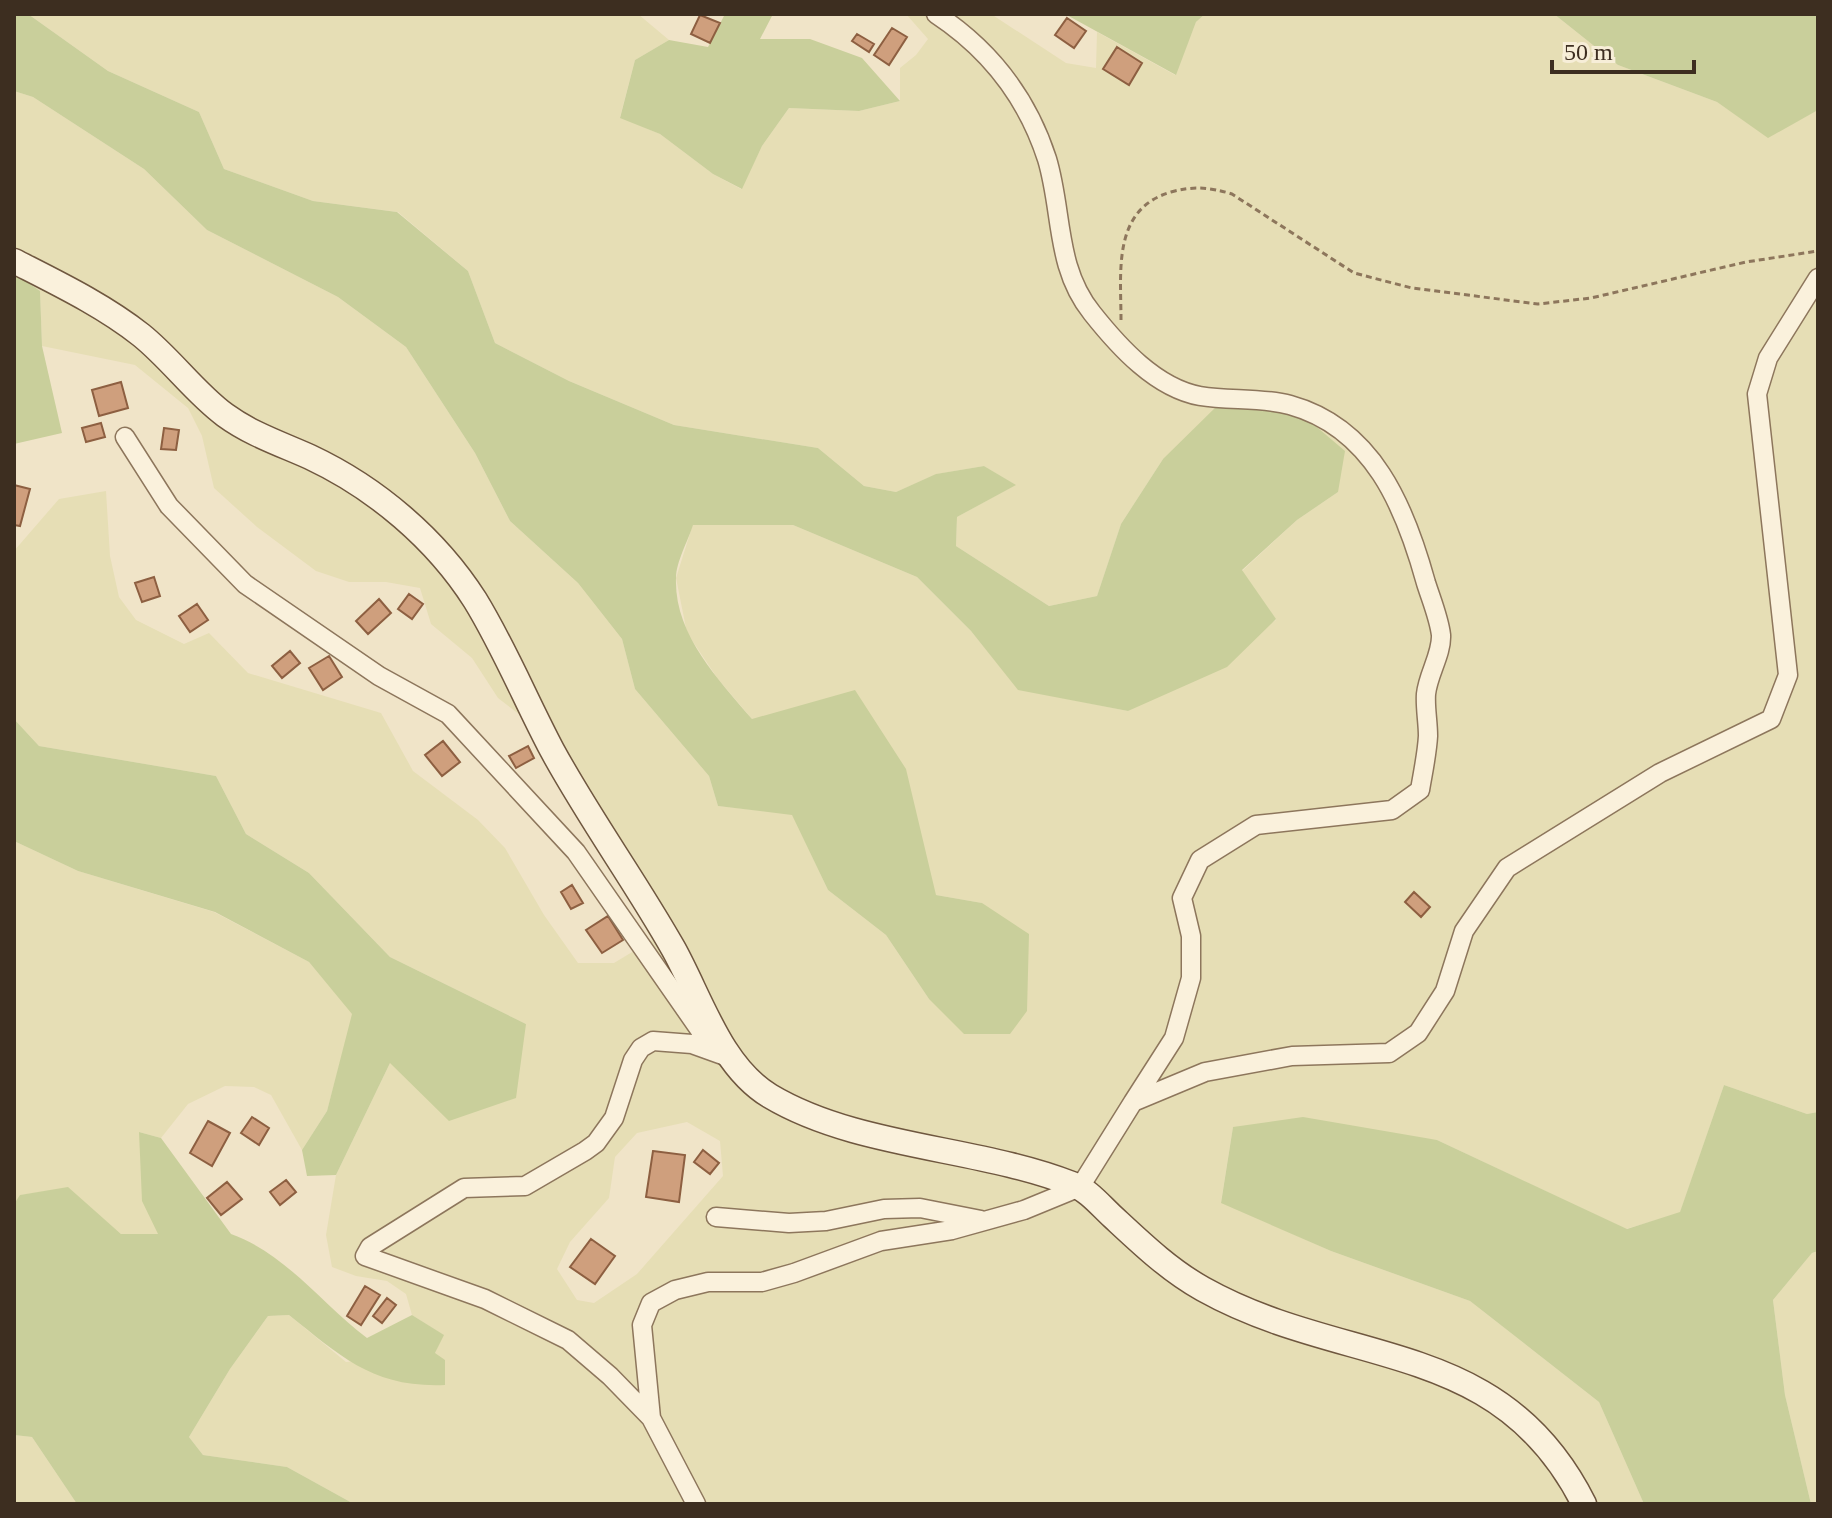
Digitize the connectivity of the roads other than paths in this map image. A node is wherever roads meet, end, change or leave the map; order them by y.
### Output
1 (936, 14) edge
2 (14, 261) edge
3 (1818, 278) edge
4 (125, 437) dead end
5 (723, 1054) junction
6 (1133, 1102) junction
7 (1080, 1187) junction
8 (716, 1217) dead end
9 (983, 1221) junction
10 (651, 1418) junction
11 (696, 1504) edge
12 (1584, 1504) edge

1 - 6 street
2 - 5 street
3 - 6 street
4 - 5 street
5 - 7 street
5 - 10 street
6 - 7 street
7 - 9 street
7 - 12 street
8 - 9 street
9 - 10 street
10 - 11 street

